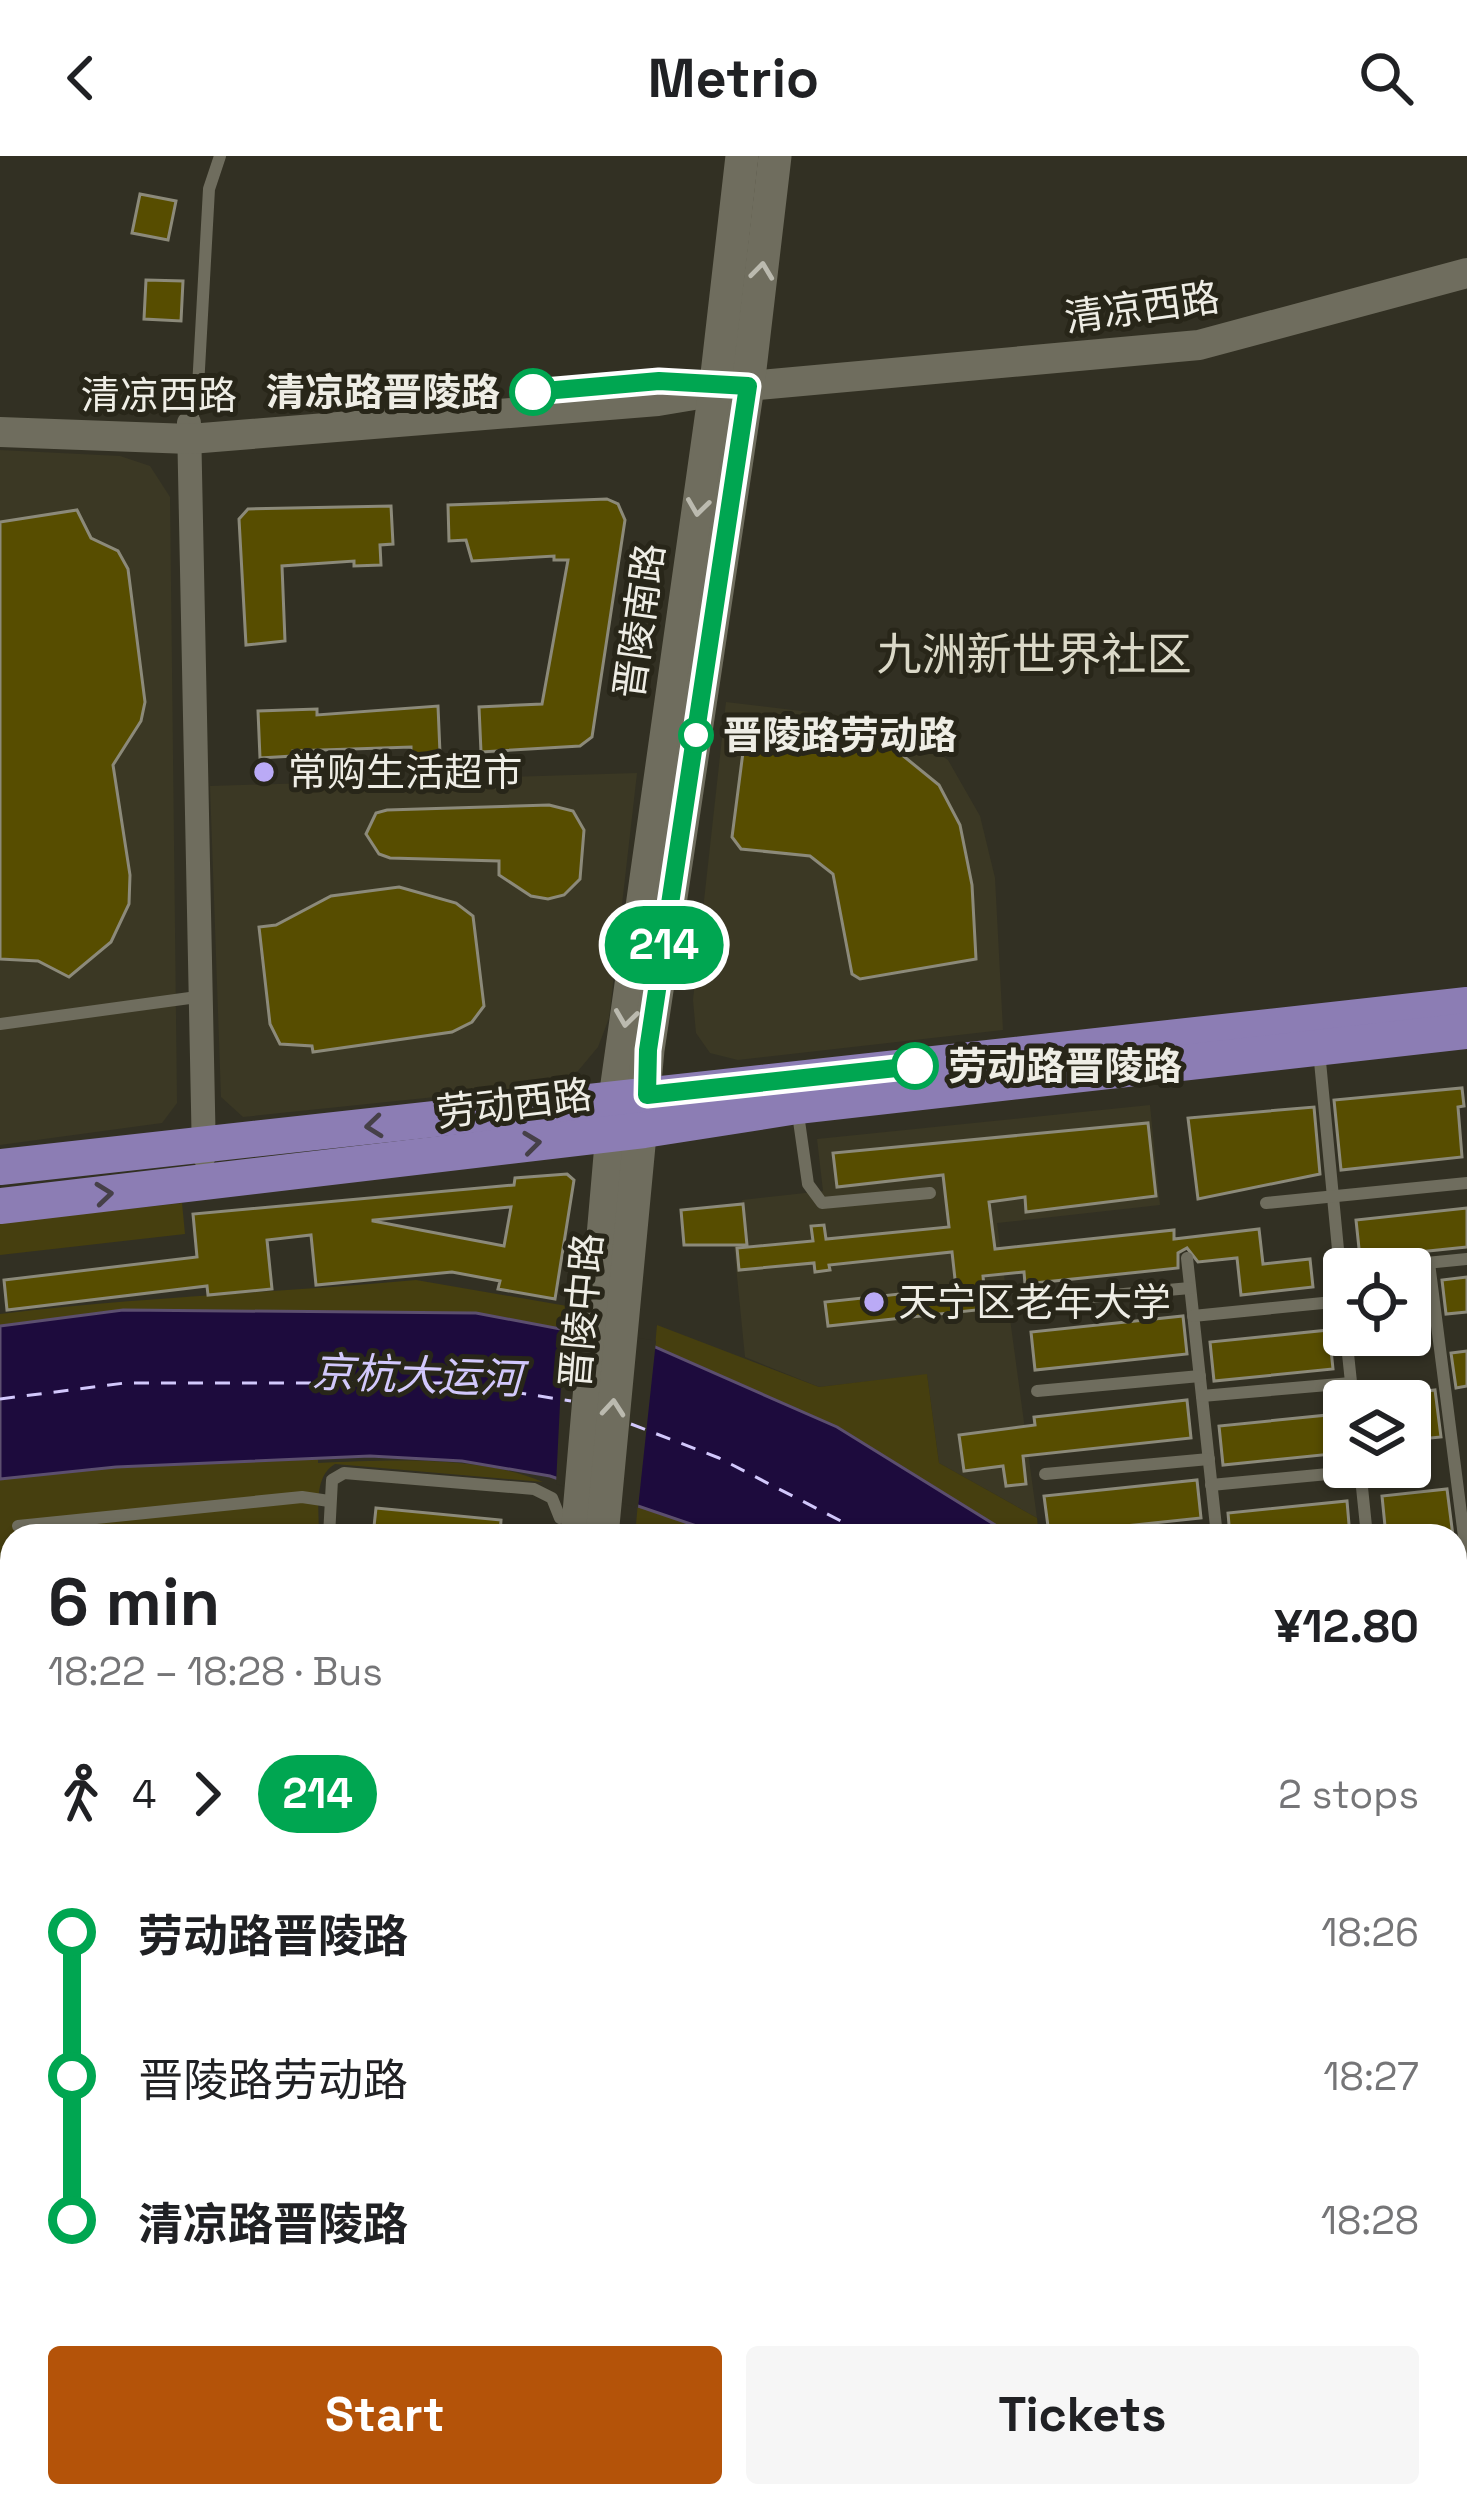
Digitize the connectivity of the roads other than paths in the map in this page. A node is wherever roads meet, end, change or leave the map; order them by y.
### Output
1 (220, 156) edge
2 (742, 156) edge
3 (775, 156) edge
4 (1467, 273) edge
5 (726, 387) junction
6 (0, 416) edge
7 (190, 431) junction
8 (0, 432) edge
9 (197, 997) junction
10 (1467, 1005) edge
11 (0, 1024) edge
12 (1467, 1031) edge
13 (1319, 1050) junction
14 (797, 1106) junction
15 (629, 1114) junction
16 (202, 1143) junction
17 (0, 1168) edge
18 (207, 1183) junction
19 (1467, 1183) edge
20 (930, 1192) dead end
21 (1332, 1196) junction
22 (1266, 1203) dead end
23 (0, 1206) edge
24 (1339, 1248) edge
25 (1187, 1258) dead end
26 (1467, 1259) edge
27 (1431, 1263) edge
28 (1431, 1279) edge
29 (1190, 1288) junction
30 (1323, 1303) edge
31 (1024, 1304) dead end
32 (1193, 1316) junction
33 (1200, 1376) junction
34 (1323, 1385) edge
35 (1037, 1390) dead end
36 (1202, 1396) junction
37 (1209, 1459) junction
38 (1323, 1473) edge
39 (1045, 1474) dead end
40 (1211, 1484) junction
41 (1362, 1488) edge
42 (329, 1501) junction
43 (37, 1524) edge
44 (329, 1524) edge
45 (576, 1524) edge
46 (580, 1524) edge
47 (1216, 1524) edge
48 (1366, 1524) edge
49 (1463, 1524) edge

1 - 7 lane
2 - 5 main road, 晋陵南路
5 -> 3 main road, 晋陵南路
4 - 5 street, 清凉西路
5 - 7 street, 清凉西路
5 - 15 main road, 晋陵南路
6 - 7 street, 清凉西路
7 - 8 street, 清凉西路
7 - 9 street
9 - 11 lane
9 - 16 street
10 - 15 main road, 劳动西路
12 - 13 main road, 劳动西路
13 - 14 main road, 劳动西路
13 - 21 lane
14 - 15 main road, 劳动西路
14 - 20 lane
15 -> 16 main road, 劳动西路
18 -> 15 main road, 劳动西路
15 - 46 main road, 晋陵中路
16 - 17 main road, 劳动西路
16 - 18 street
23 -> 18 main road, 劳动西路
19 - 21 lane
21 - 22 lane
21 - 24 lane
25 - 29 lane
26 - 27 lane
28 - 49 lane
29 - 31 lane
29 - 32 lane
30 - 32 lane
32 - 33 lane
33 - 35 lane
33 - 36 lane
34 - 36 lane
36 - 37 lane
37 - 39 lane
37 - 40 lane
38 - 40 lane
40 - 47 lane
41 - 48 lane
42 - 43 lane
42 - 44 lane
42 - 45 lane

